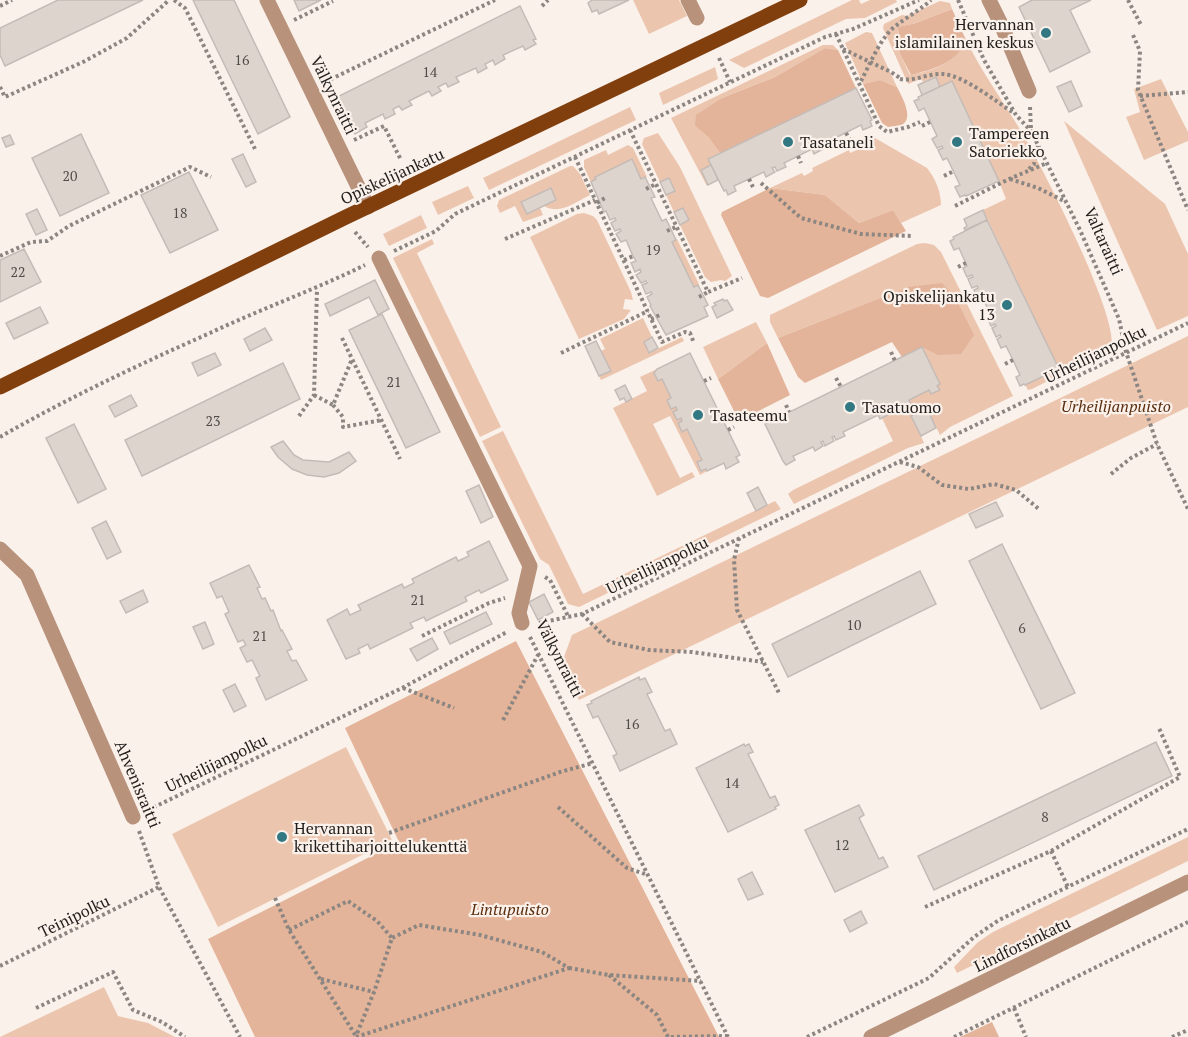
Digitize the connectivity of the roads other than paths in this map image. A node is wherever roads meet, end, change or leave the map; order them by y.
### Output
1 (267, 0) edge
2 (688, 0) edge
3 (800, 0) edge
4 (989, 0) edge
5 (697, 18) dead end
6 (1029, 91) dead end
7 (368, 207) junction
8 (379, 258) road end
9 (0, 387) edge
10 (0, 549) edge
11 (522, 623) road end
12 (133, 817) road end
13 (1188, 882) edge
14 (871, 1037) edge

1 - 7 street, Välkynraitti
2 - 5 street
3 - 7 main road, Opiskelijankatu
4 - 6 street
7 - 9 main road, Opiskelijankatu
8 - 11 street, Välkynraitti
10 - 12 street, Ahvenisraitti
13 - 14 street, Lindforsinkatu

